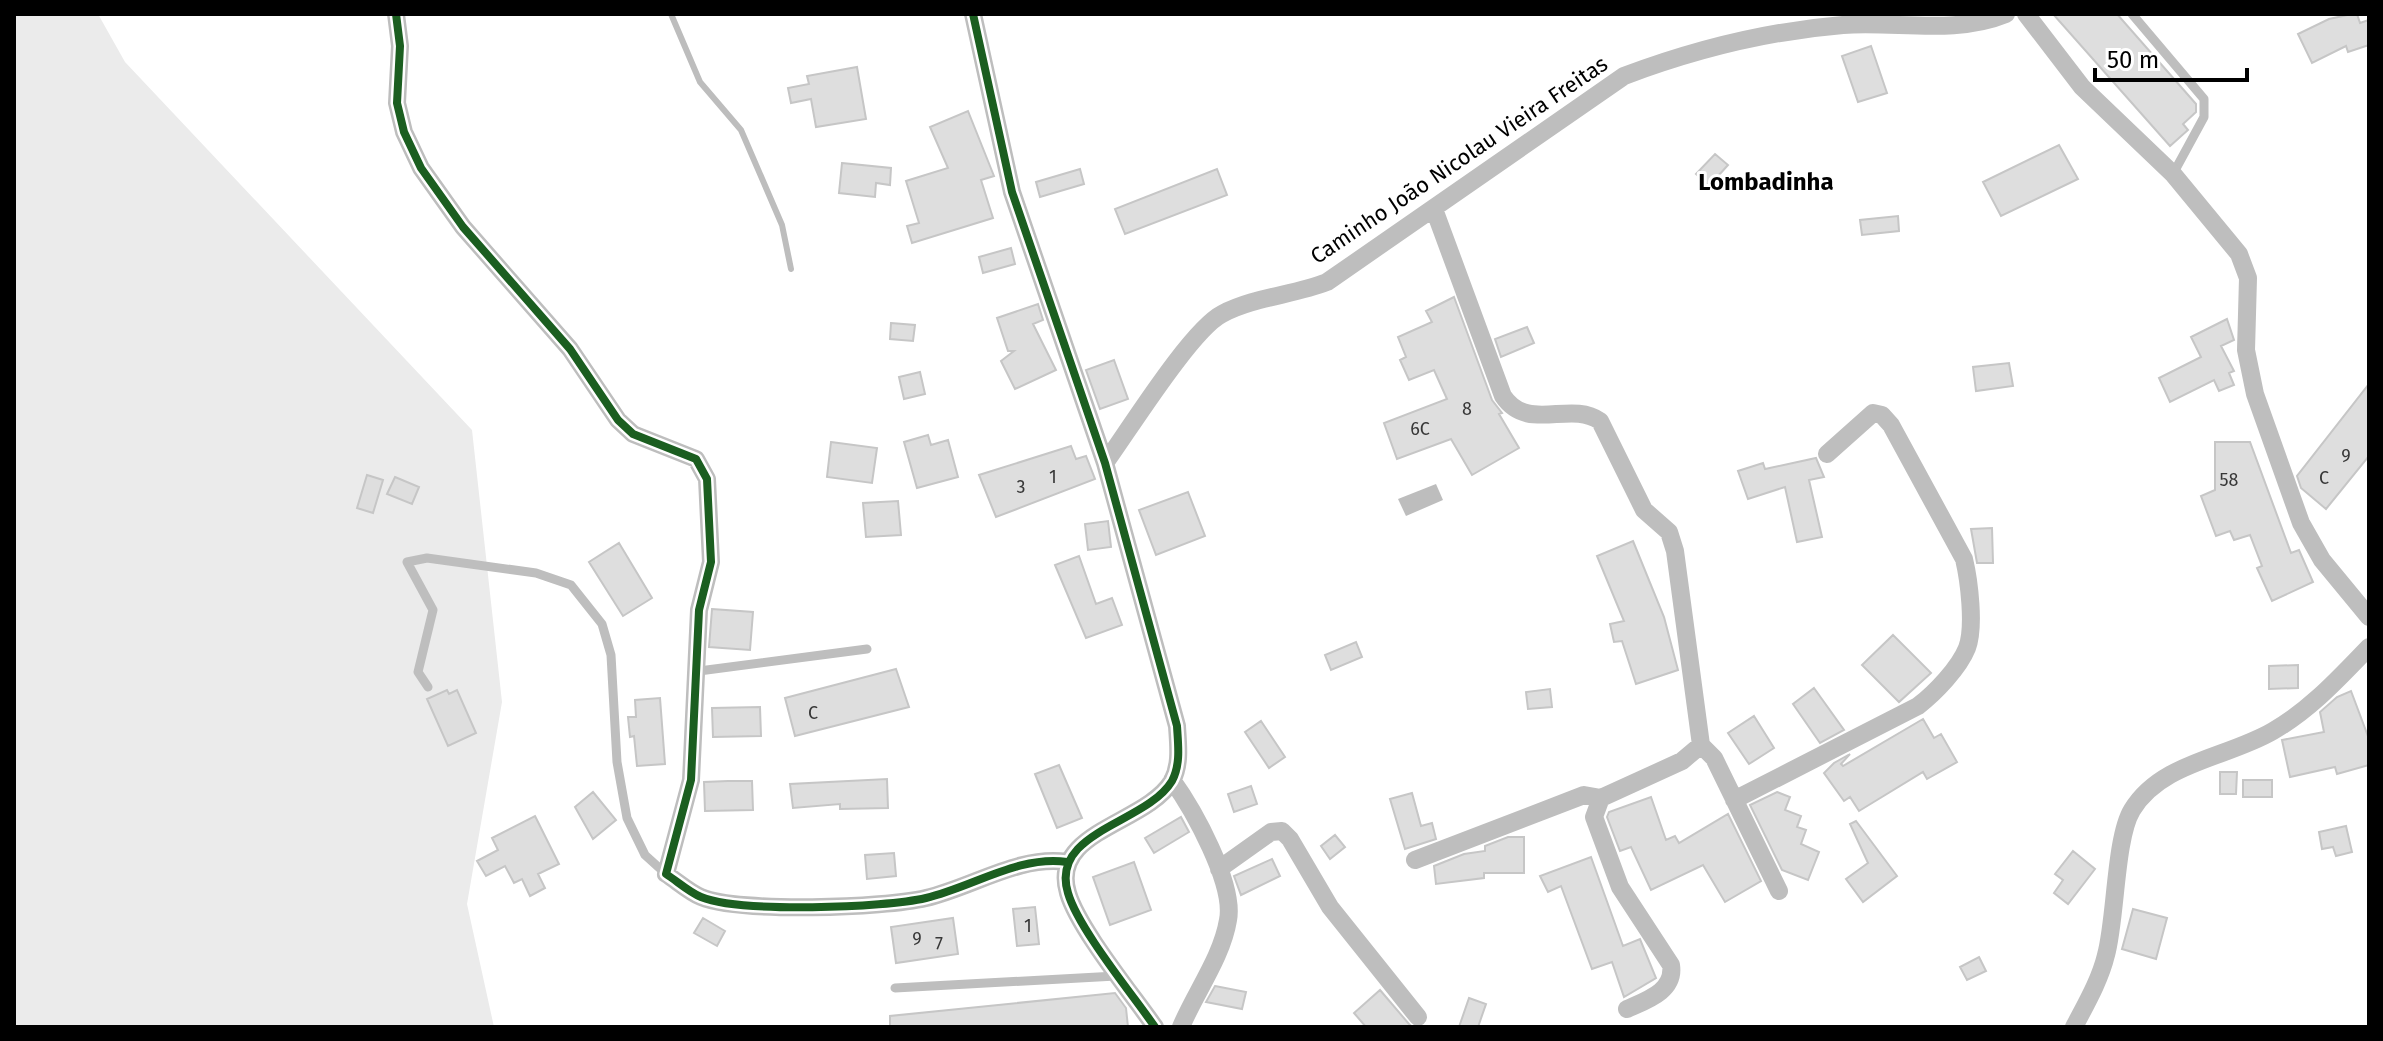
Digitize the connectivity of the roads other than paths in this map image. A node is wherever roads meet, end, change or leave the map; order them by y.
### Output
1 (396, 14) edge
2 (973, 14) edge
3 (2006, 14) edge
4 (2026, 14) edge
5 (2132, 14) edge
6 (1843, 20) edge
7 (2173, 174) junction
8 (1434, 209) junction
9 (1827, 454) dead end
10 (1105, 463) junction
11 (2369, 617) edge
12 (2369, 647) edge
13 (867, 649) dead end
14 (699, 671) junction
15 (428, 687) dead end
16 (1701, 745) junction
17 (1172, 780) junction
18 (1601, 798) junction
19 (1734, 800) junction
20 (1415, 860) dead end
21 (1067, 862) junction
22 (1219, 869) junction
23 (666, 874) junction
24 (1779, 891) dead end
25 (1119, 976) junction
26 (895, 988) dead end
27 (1627, 1009) dead end
28 (1418, 1017) dead end
29 (1155, 1027) edge
30 (1181, 1027) edge
31 (2074, 1027) edge

1 - 14 street
2 - 10 street
3 - 6 street, Caminho João Nicolau Vieira Freitas
4 - 7 street
5 - 7 lane
6 - 8 street, Caminho João Nicolau Vieira Freitas
7 - 11 street
8 - 10 street, Caminho João Nicolau Vieira Freitas
8 - 16 street
9 - 19 street
10 - 17 street
12 - 31 street
13 - 14 lane
14 - 23 street
15 - 23 lane
16 - 18 street
16 - 19 street
17 - 21 street
17 - 22 street
18 - 20 street
18 - 27 street
19 - 24 street
21 - 23 street
21 - 25 street
22 - 28 street
22 - 30 street
25 - 26 lane
25 - 29 street

